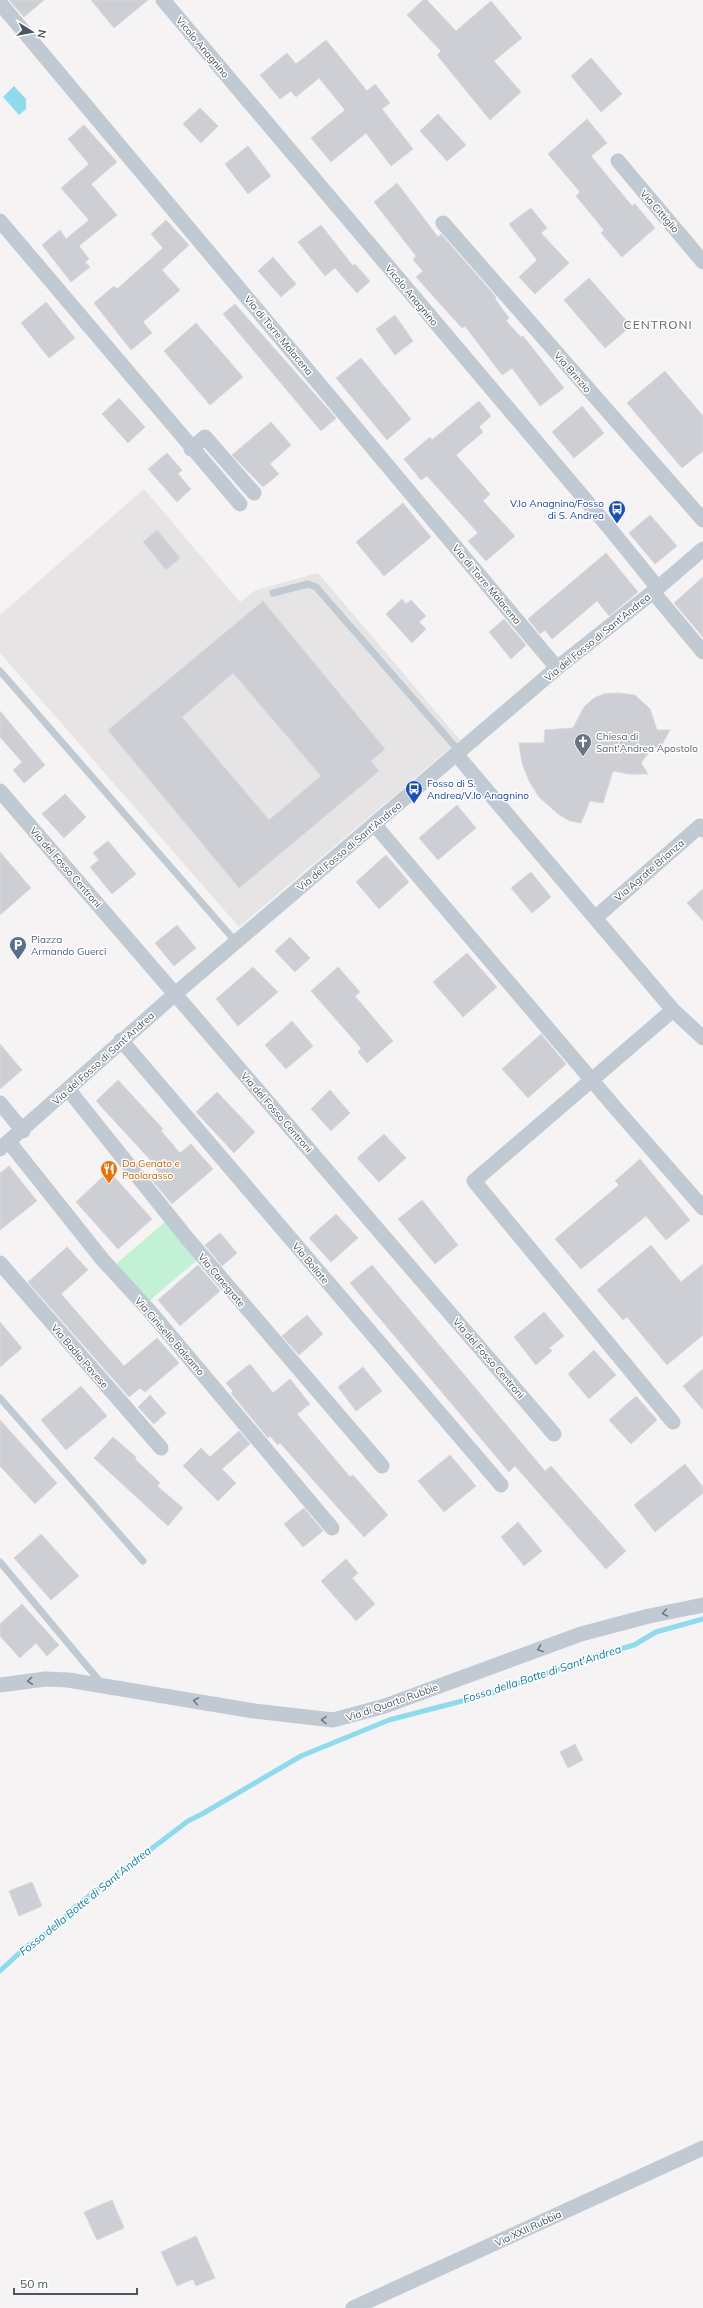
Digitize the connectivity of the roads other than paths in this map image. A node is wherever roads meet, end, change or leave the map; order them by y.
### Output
1 (164, 1) edge
2 (0, 3) edge
3 (618, 161) dead end
4 (0, 221) edge
5 (443, 223) dead end
6 (703, 262) edge
7 (192, 448) junction
8 (254, 493) dead end
9 (240, 504) dead end
10 (703, 520) edge
11 (703, 549) edge
12 (656, 590) junction
13 (273, 593) dead end
14 (703, 652) edge
15 (557, 668) junction
16 (0, 671) edge
17 (458, 753) junction
18 (0, 791) edge
19 (374, 824) junction
20 (703, 830) edge
21 (595, 918) junction
22 (236, 942) junction
23 (175, 994) junction
24 (673, 1010) junction
25 (703, 1038) edge
26 (121, 1040) junction
27 (591, 1080) junction
28 (68, 1089) junction
29 (0, 1103) edge
30 (23, 1131) junction
31 (5, 1145) edge
32 (703, 1208) edge
33 (0, 1263) edge
34 (0, 1398) edge
35 (673, 1422) dead end
36 (554, 1434) dead end
37 (161, 1448) dead end
38 (382, 1466) dead end
39 (501, 1485) dead end
40 (332, 1528) dead end
41 (143, 1561) dead end
42 (0, 1562) edge
43 (703, 1605) edge
44 (0, 1685) edge
45 (104, 1686) junction
46 (703, 2148) edge
47 (353, 2308) edge

1 - 12 street, Vicolo Anagnino
2 - 15 street, Via di Torre Malacena
3 - 6 street, Via Cittiglio
4 - 7 street
5 - 10 street, Via Brinzio
7 - 8 street
7 - 9 street
11 - 12 street, Via del Fosso di Sant'Andrea
12 - 14 street, Vicolo Anagnino
12 - 15 street, Via del Fosso di Sant'Andrea
13 - 17 lane
15 - 17 street, Via del Fosso di Sant'Andrea
16 - 22 lane
17 - 19 street, Via del Fosso di Sant'Andrea
17 - 21 street
18 - 23 street, Via del Fosso Centroni
19 - 22 street, Via del Fosso di Sant'Andrea
19 - 27 street
20 - 21 street, Via Agrate Brianza
21 - 24 street
22 - 23 street, Via del Fosso di Sant'Andrea
23 - 26 street, Via del Fosso di Sant'Andrea
23 - 36 street, Via del Fosso Centroni
24 - 25 street
24 - 27 street
26 - 28 street, Via del Fosso di Sant'Andrea
26 - 39 street, Via Bollate
27 - 32 street
27 - 35 street
28 - 30 street, Via del Fosso di Sant'Andrea
28 - 38 street, Via Canegrate
29 - 30 street
30 - 31 street, Via del Fosso di Sant'Andrea
31 - 40 street, Via Cinisello Balsamo
33 - 37 street, Via Badia Pavese
34 - 41 lane
42 - 45 lane
43 -> 45 street, Via di Quarto Rubbie
45 -> 44 street, Via di Quarto Rubbie
46 - 47 street, Via XXII Rubbia

